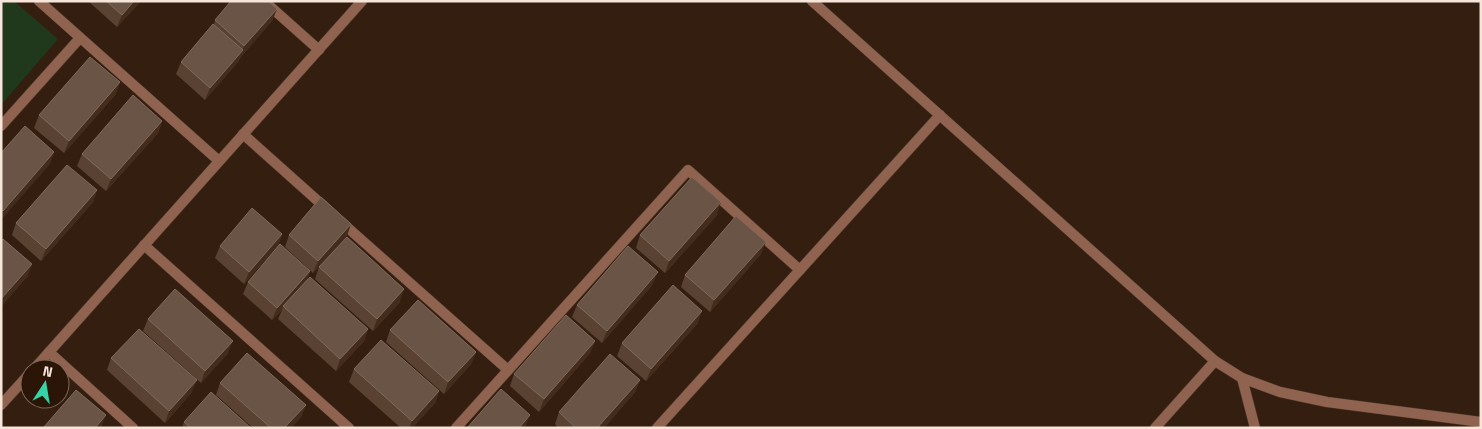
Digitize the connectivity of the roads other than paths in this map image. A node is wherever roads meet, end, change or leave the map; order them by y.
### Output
1 (38, 1) edge
2 (264, 1) edge
3 (362, 1) edge
4 (812, 1) edge
5 (80, 38) junction
6 (319, 50) junction
7 (940, 115) junction
8 (1, 126) edge
9 (243, 134) junction
10 (219, 161) junction
11 (144, 245) junction
12 (800, 270) junction
13 (49, 352) junction
14 (43, 359) edge
15 (1215, 361) junction
16 (508, 370) junction
17 (1242, 378) junction
18 (20, 383) edge
19 (2, 402) edge
20 (1481, 422) edge
21 (134, 428) edge
22 (349, 428) edge
23 (456, 428) edge
24 (657, 428) edge
25 (1155, 428) edge
26 (1255, 428) edge

1 - 5 street
2 - 6 street
3 - 6 street
4 - 7 street
5 - 8 street
5 - 10 street
6 - 9 street
7 - 12 street
7 - 15 street
9 - 10 street
9 - 16 street
10 - 11 street
11 - 13 street
11 - 22 street
12 - 16 street
12 - 24 street
13 - 14 street
13 - 21 street
15 - 17 street
15 - 25 street
16 - 23 street
17 - 20 street
17 - 26 street
18 - 19 street

